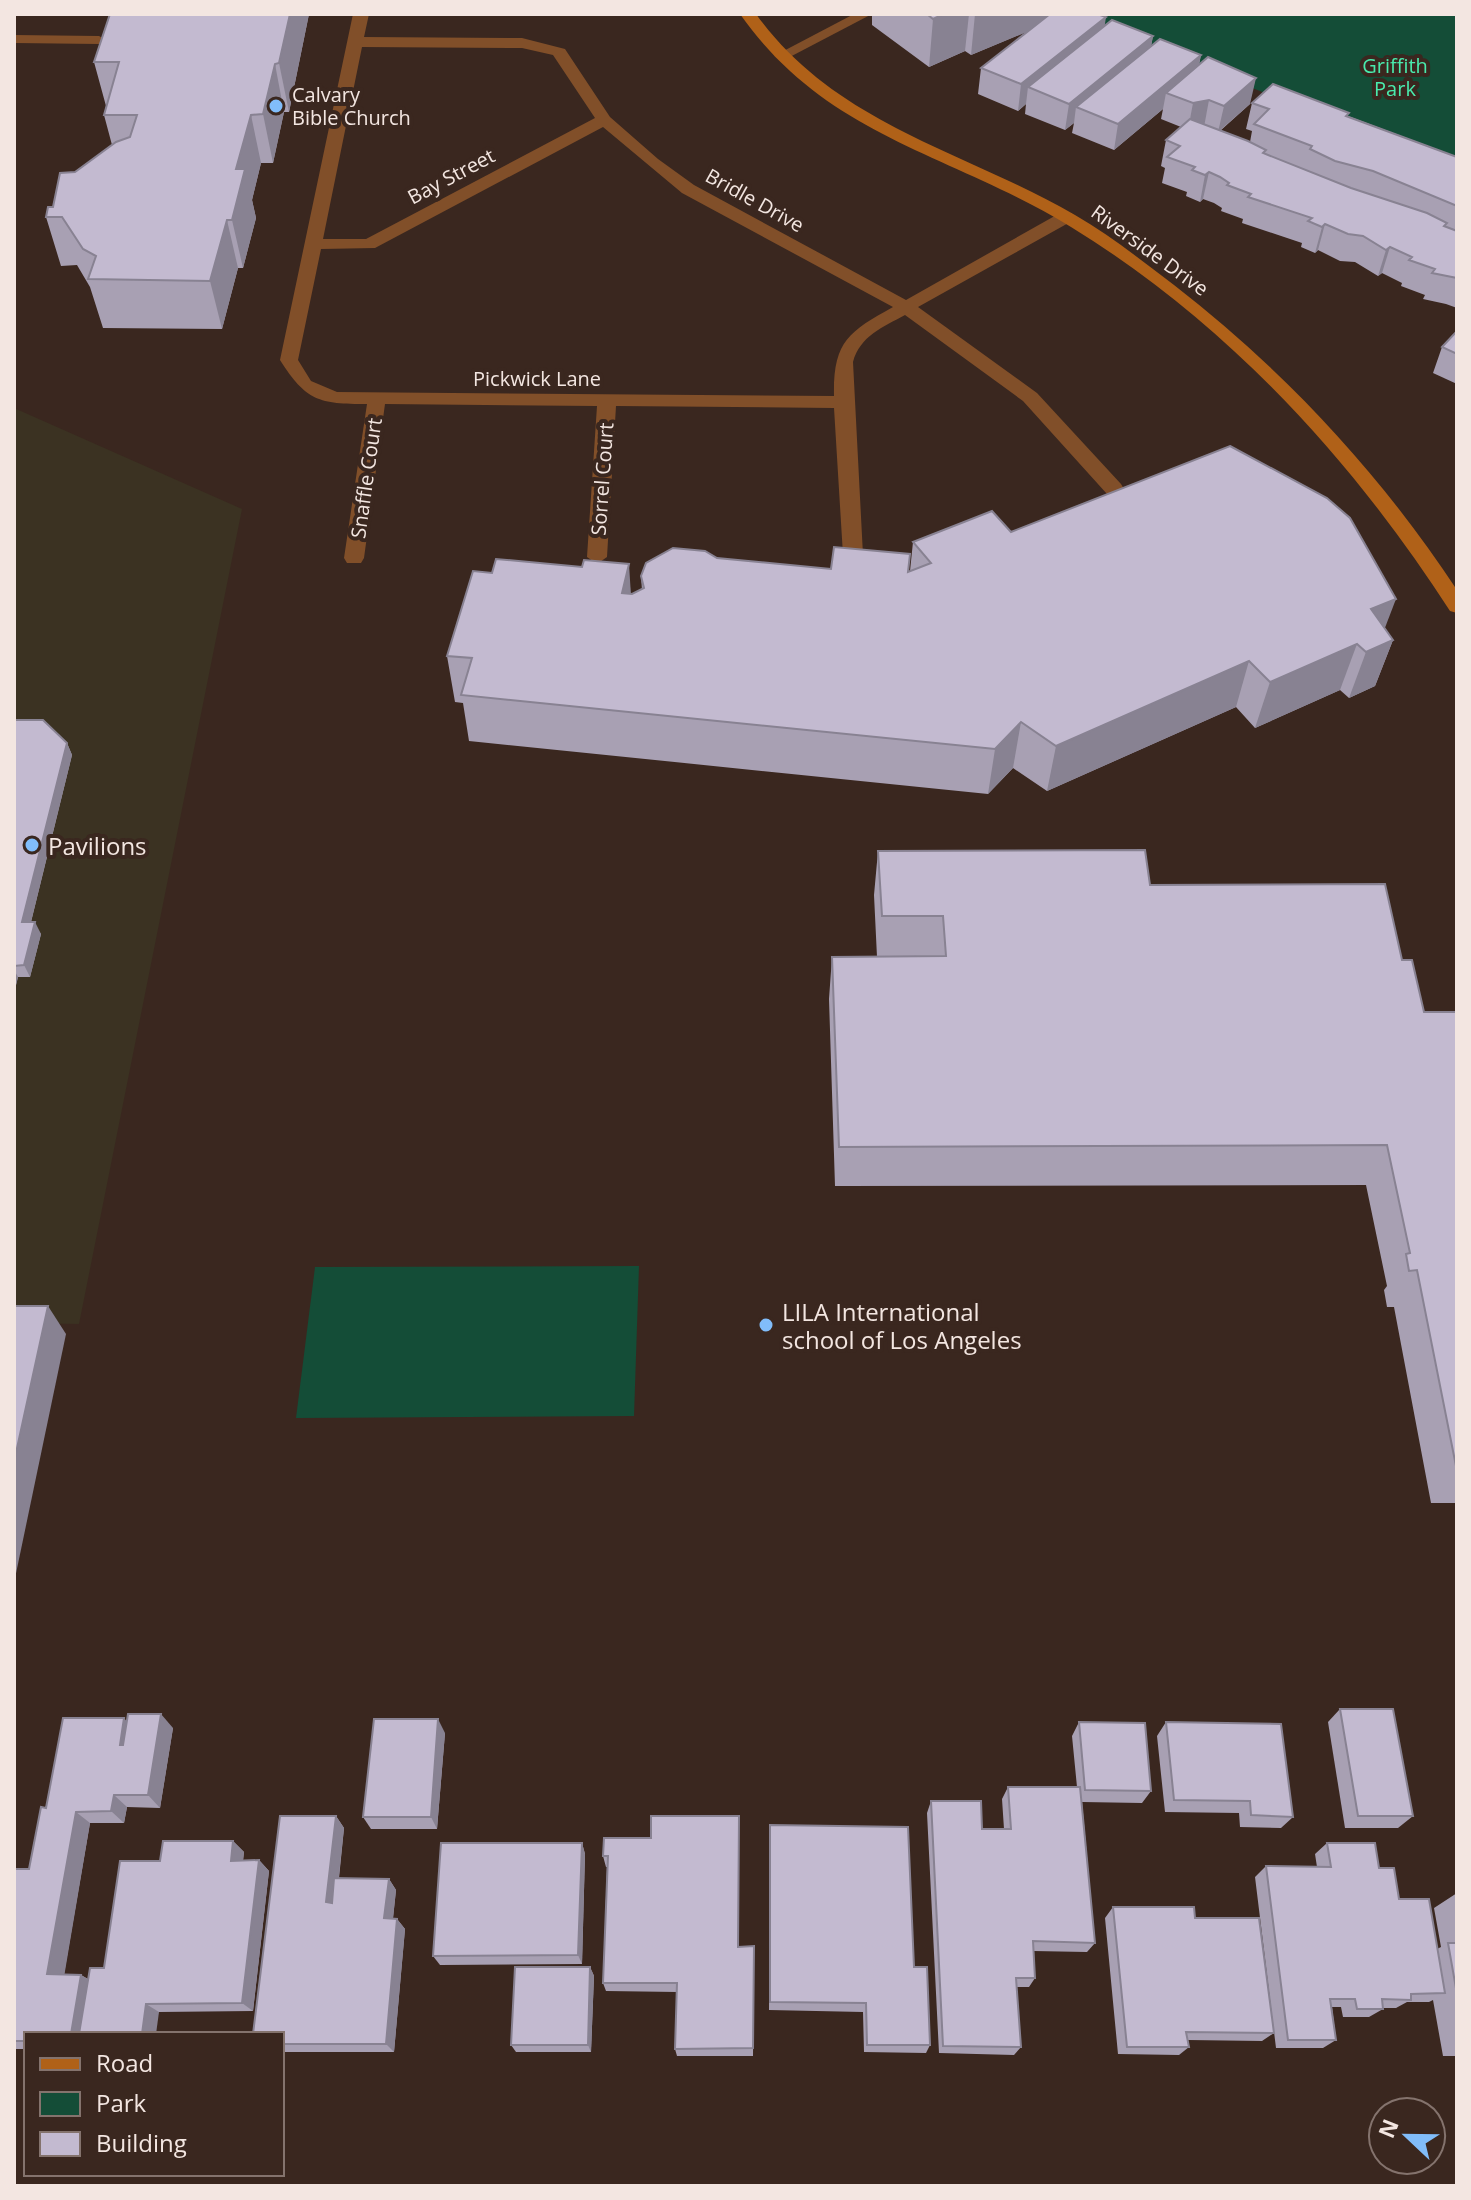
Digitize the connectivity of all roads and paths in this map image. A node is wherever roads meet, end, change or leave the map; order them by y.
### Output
1 (361, 14) edge
2 (748, 14) edge
3 (865, 14) edge
4 (14, 39) edge
5 (99, 40) edge
6 (354, 42) junction
7 (781, 56) junction
8 (604, 120) junction
9 (1066, 217) junction
10 (313, 244) junction
11 (906, 307) junction
12 (377, 399) junction
13 (607, 400) junction
14 (843, 402) junction
15 (1114, 489) edge
16 (853, 555) edge
17 (597, 557) dead end
18 (354, 558) dead end
19 (1457, 606) edge

1 - 6 street, Pickwick Lane
2 - 7 main road, Riverside Drive
3 - 7 lane
4 - 5 lane
6 - 8 street, Bridle Drive
6 - 10 street, Pickwick Lane
7 - 9 main road, Riverside Drive
8 - 10 street, Bay Street
8 - 11 street, Bridle Drive
9 - 11 street
9 - 19 main road, Riverside Drive
10 - 12 street, Pickwick Lane
11 - 14 street
11 - 15 street, Bridle Drive
12 - 13 street, Pickwick Lane
12 - 18 street, Snaffle Court
13 - 14 street, Pickwick Lane
13 - 17 street, Sorrel Court
14 - 16 street

